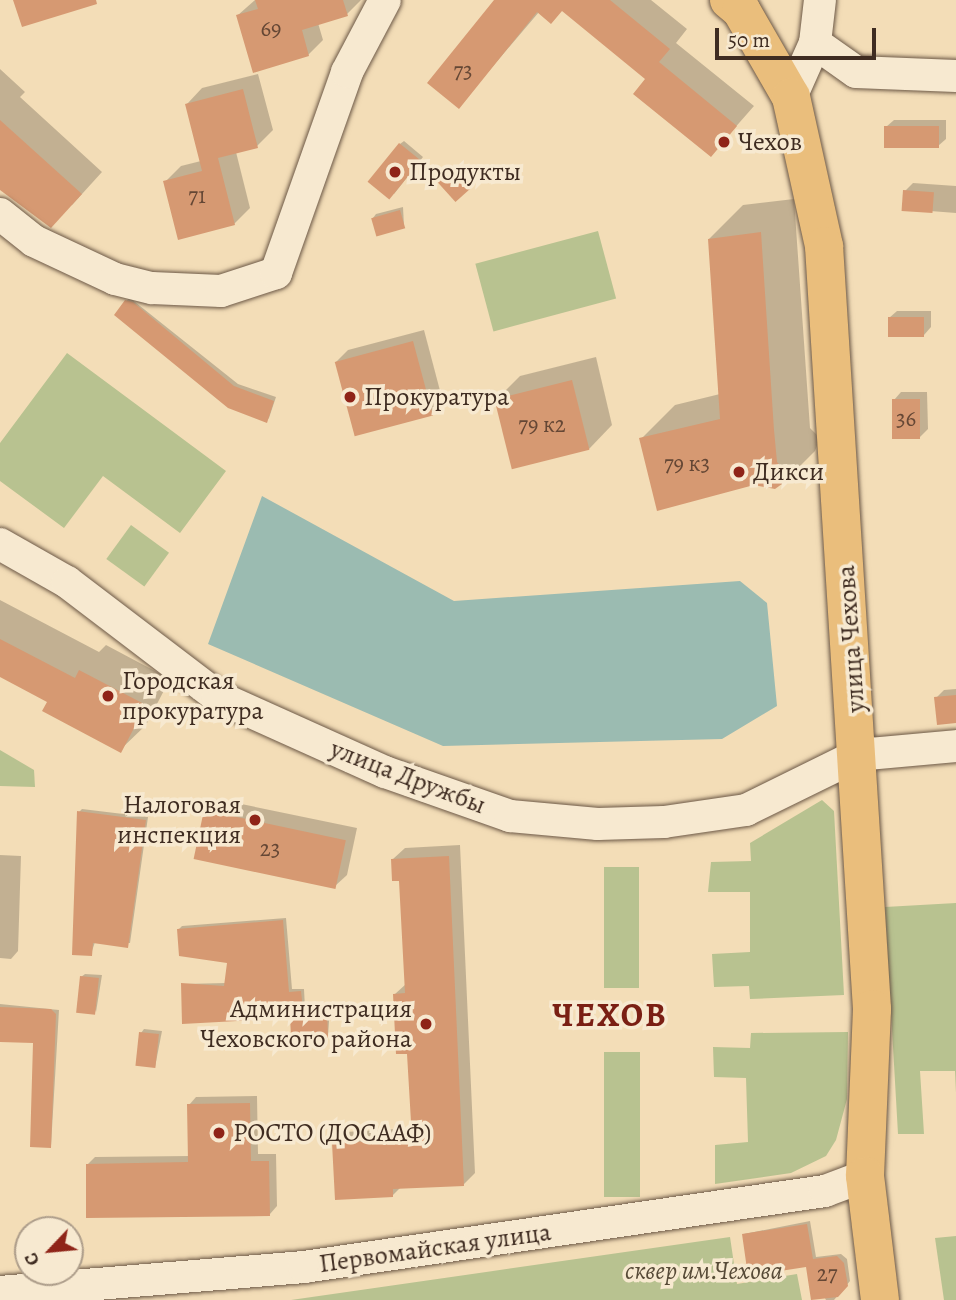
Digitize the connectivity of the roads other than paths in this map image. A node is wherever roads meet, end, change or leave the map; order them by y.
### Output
1 (385, 0) edge
2 (729, 0) edge
3 (820, 0) edge
4 (815, 43) junction
5 (956, 76) edge
6 (791, 97) junction
7 (0, 214) edge
8 (0, 544) edge
9 (956, 746) edge
10 (859, 755) junction
11 (865, 1176) junction
12 (0, 1292) edge
13 (880, 1300) edge

1 - 7 street
2 - 6 main road, улица Чехова
3 - 4 street
4 - 5 street
4 - 6 street
6 - 10 main road, улица Чехова
8 - 10 street, улица Дружбы
9 - 10 street
10 - 11 main road, улица Чехова
11 - 12 street, Первомайская улица
11 - 13 main road, улица Чехова

